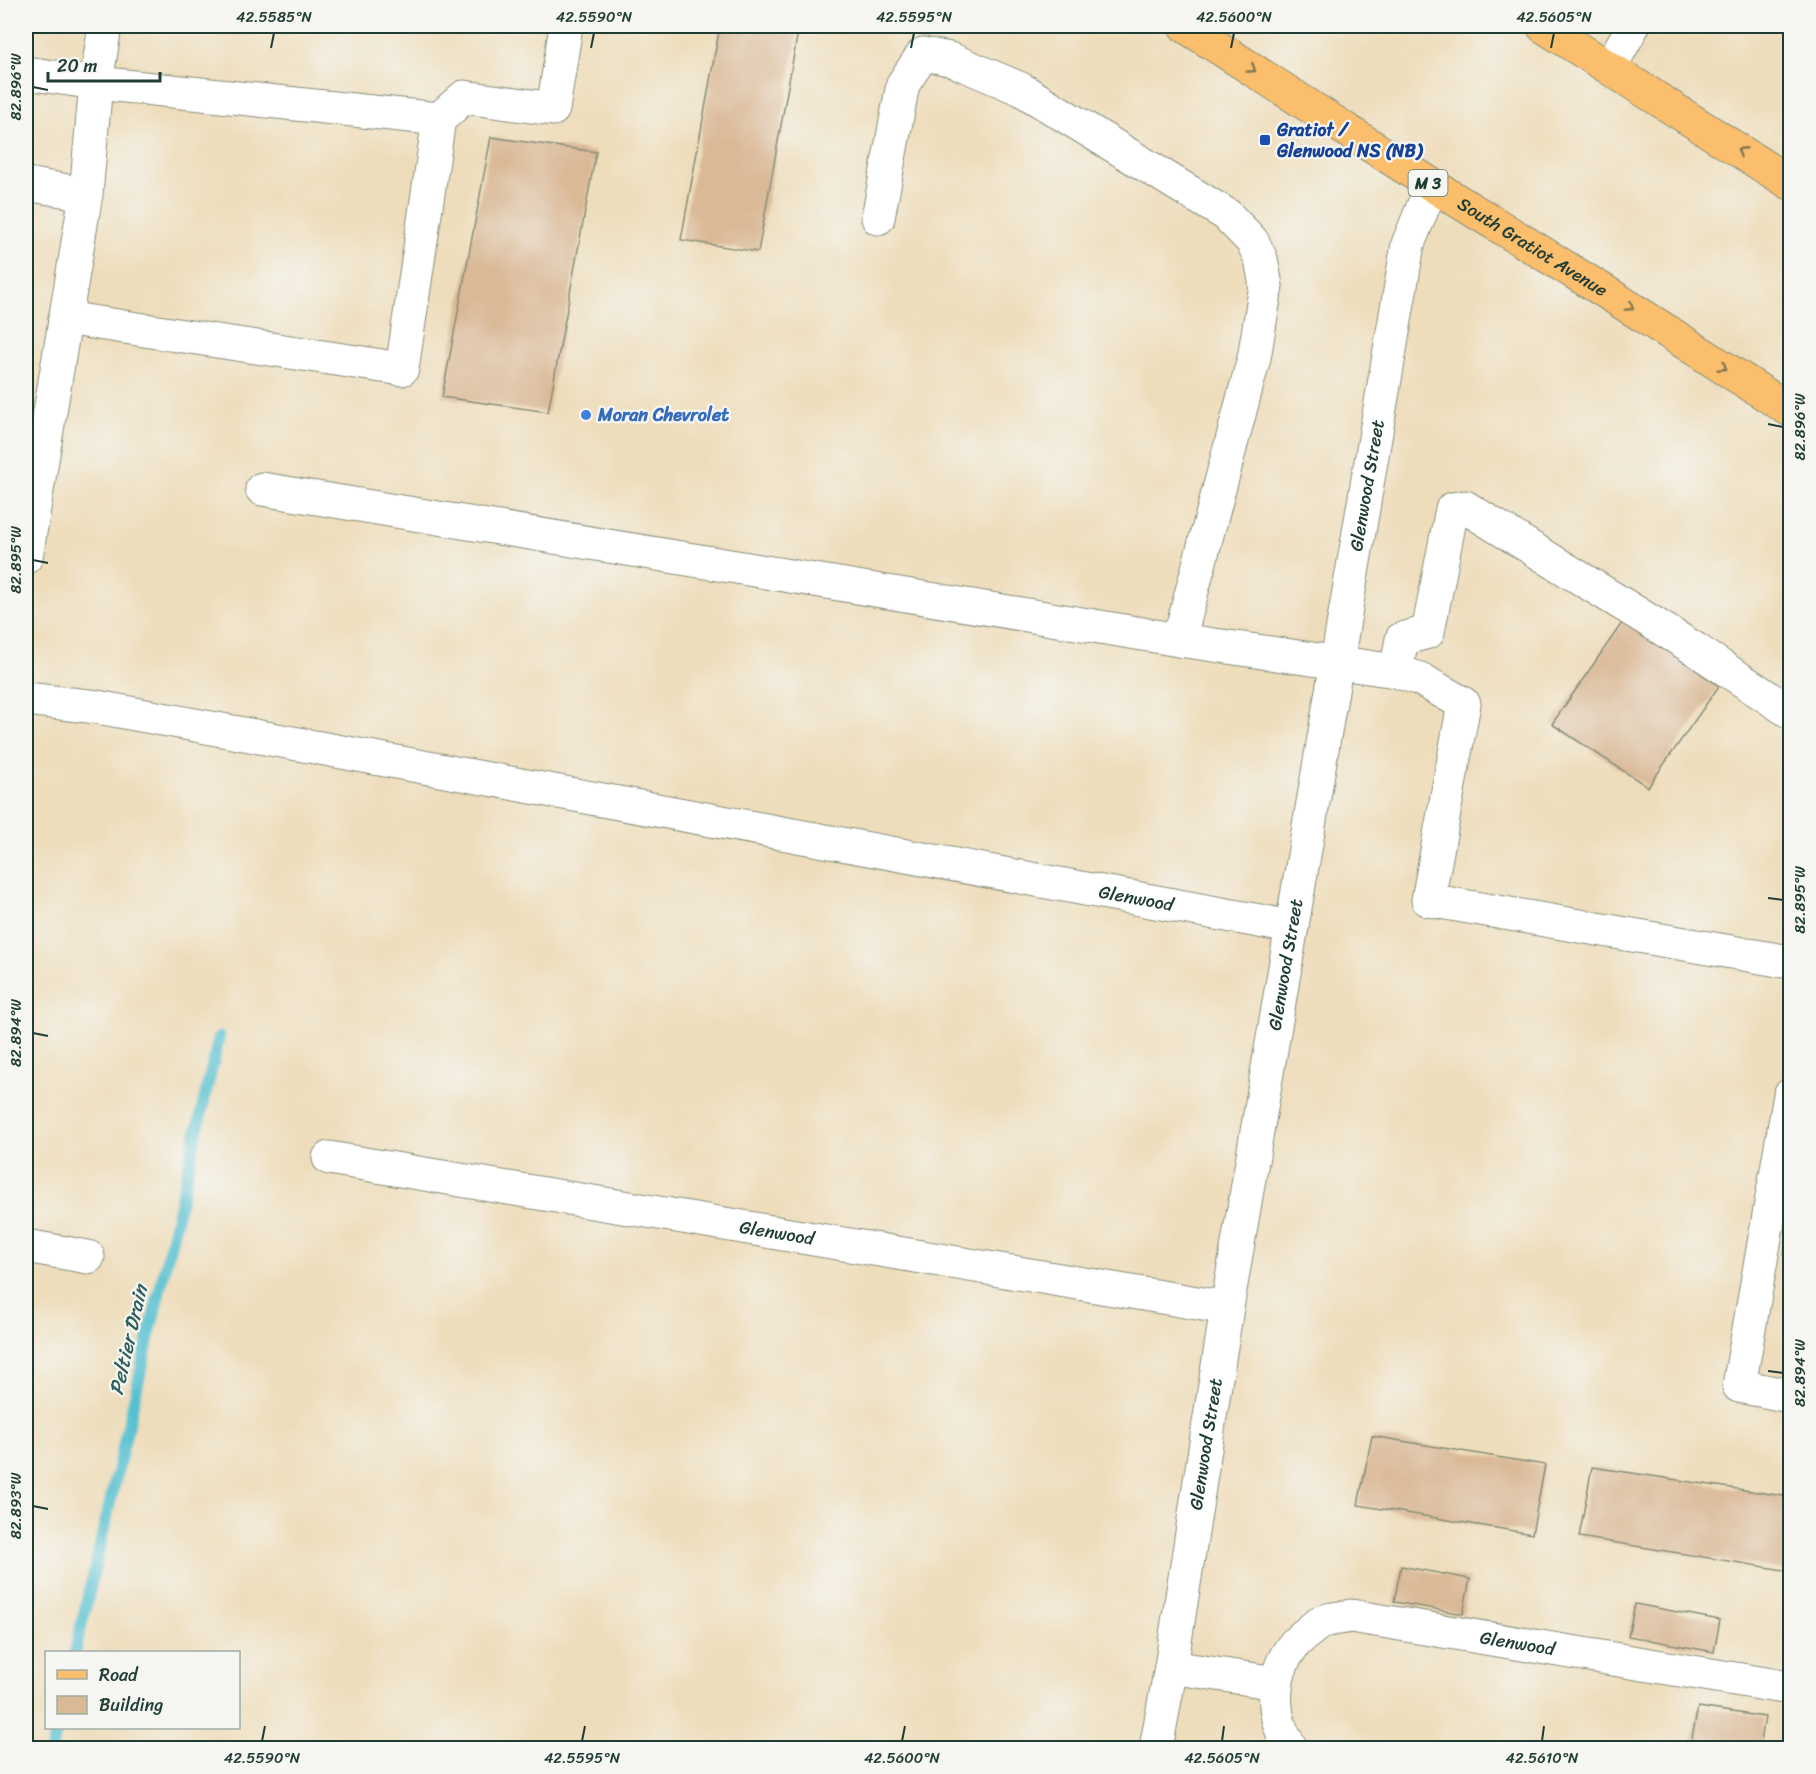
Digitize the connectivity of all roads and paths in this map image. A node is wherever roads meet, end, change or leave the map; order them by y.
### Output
1 (105, 26) edge
2 (566, 26) edge
3 (1185, 26) edge
4 (1543, 26) edge
5 (1633, 26) edge
6 (1610, 67) junction
7 (26, 73) edge
8 (96, 83) junction
9 (439, 119) junction
10 (1791, 183) edge
11 (26, 184) edge
12 (1432, 185) junction
13 (86, 194) junction
14 (878, 218) dead end
15 (66, 318) junction
16 (1791, 410) edge
17 (262, 489) dead end
18 (26, 557) edge
19 (1179, 640) junction
20 (1337, 662) junction
21 (1396, 671) junction
22 (26, 699) edge
23 (1791, 712) edge
24 (1292, 927) junction
25 (1791, 962) edge
26 (1791, 1095) edge
27 (329, 1158) dead end
28 (26, 1246) edge
29 (88, 1257) dead end
30 (1227, 1308) junction
31 (1791, 1396) edge
32 (1171, 1666) junction
33 (1276, 1683) junction
34 (1791, 1688) edge
35 (1156, 1749) edge
36 (1291, 1749) edge

1 - 8 street
2 - 9 street
3 -> 12 main road, South Gratiot Avenue / M 3
4 - 6 main road
5 - 6 street
10 -> 6 main road
7 - 8 street
8 - 9 street
8 - 13 street
9 - 15 street
11 - 13 street
12 -> 16 main road, South Gratiot Avenue / M 3
12 - 20 street, Glenwood Street
13 - 15 street
14 - 19 street
15 - 18 street
17 - 19 street
19 - 20 street
20 - 21 street
20 - 24 street, Glenwood Street
21 - 23 street
21 - 25 street
22 - 24 street, Glenwood
24 - 30 street, Glenwood Street
26 - 31 street
27 - 30 street, Glenwood
28 - 29 street
30 - 32 street, Glenwood Street
32 - 33 street
32 - 35 street, Glenwood Street
33 - 34 street, Glenwood
33 - 36 street, Glenwood

